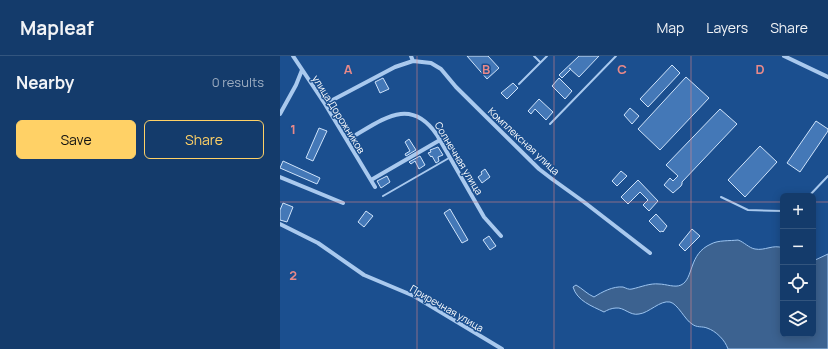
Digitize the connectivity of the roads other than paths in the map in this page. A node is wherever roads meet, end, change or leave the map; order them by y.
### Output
1 (293, 56) edge
2 (411, 56) edge
3 (534, 56) edge
4 (547, 56) edge
5 (616, 56) edge
6 (784, 56) edge
7 (413, 61) junction
8 (540, 63) junction
9 (302, 70) junction
10 (828, 77) edge
11 (519, 84) dead end
12 (324, 104) junction
13 (280, 114) edge
14 (550, 124) dead end
15 (347, 140) junction
16 (440, 140) junction
17 (450, 157) junction
18 (828, 176) edge
19 (280, 177) edge
20 (371, 180) junction
21 (375, 187) dead end
22 (813, 193) edge
23 (384, 196) dead end
24 (721, 197) dead end
25 (343, 203) dead end
26 (780, 211) edge
27 (280, 224) edge
28 (501, 236) dead end
29 (650, 253) dead end
30 (502, 349) edge

1 - 9 street, улица Дорожников
2 - 7 street
3 - 8 lane
4 - 8 lane
5 - 14 lane
6 - 10 street
7 - 12 street
7 - 29 street, Комплексная улица
8 - 11 lane
9 - 12 street, улица Дорожников
9 - 13 street
12 - 15 street, улица Дорожников
15 - 16 street, Солнечная улица
15 - 20 street, улица Дорожников
16 - 17 street, Солнечная улица
16 - 20 street
17 - 23 lane
17 - 28 street, Солнечная улица
18 - 22 lane
19 - 25 street
20 - 21 street, улица Дорожников
24 - 26 lane
27 - 30 street, Приречная улица

